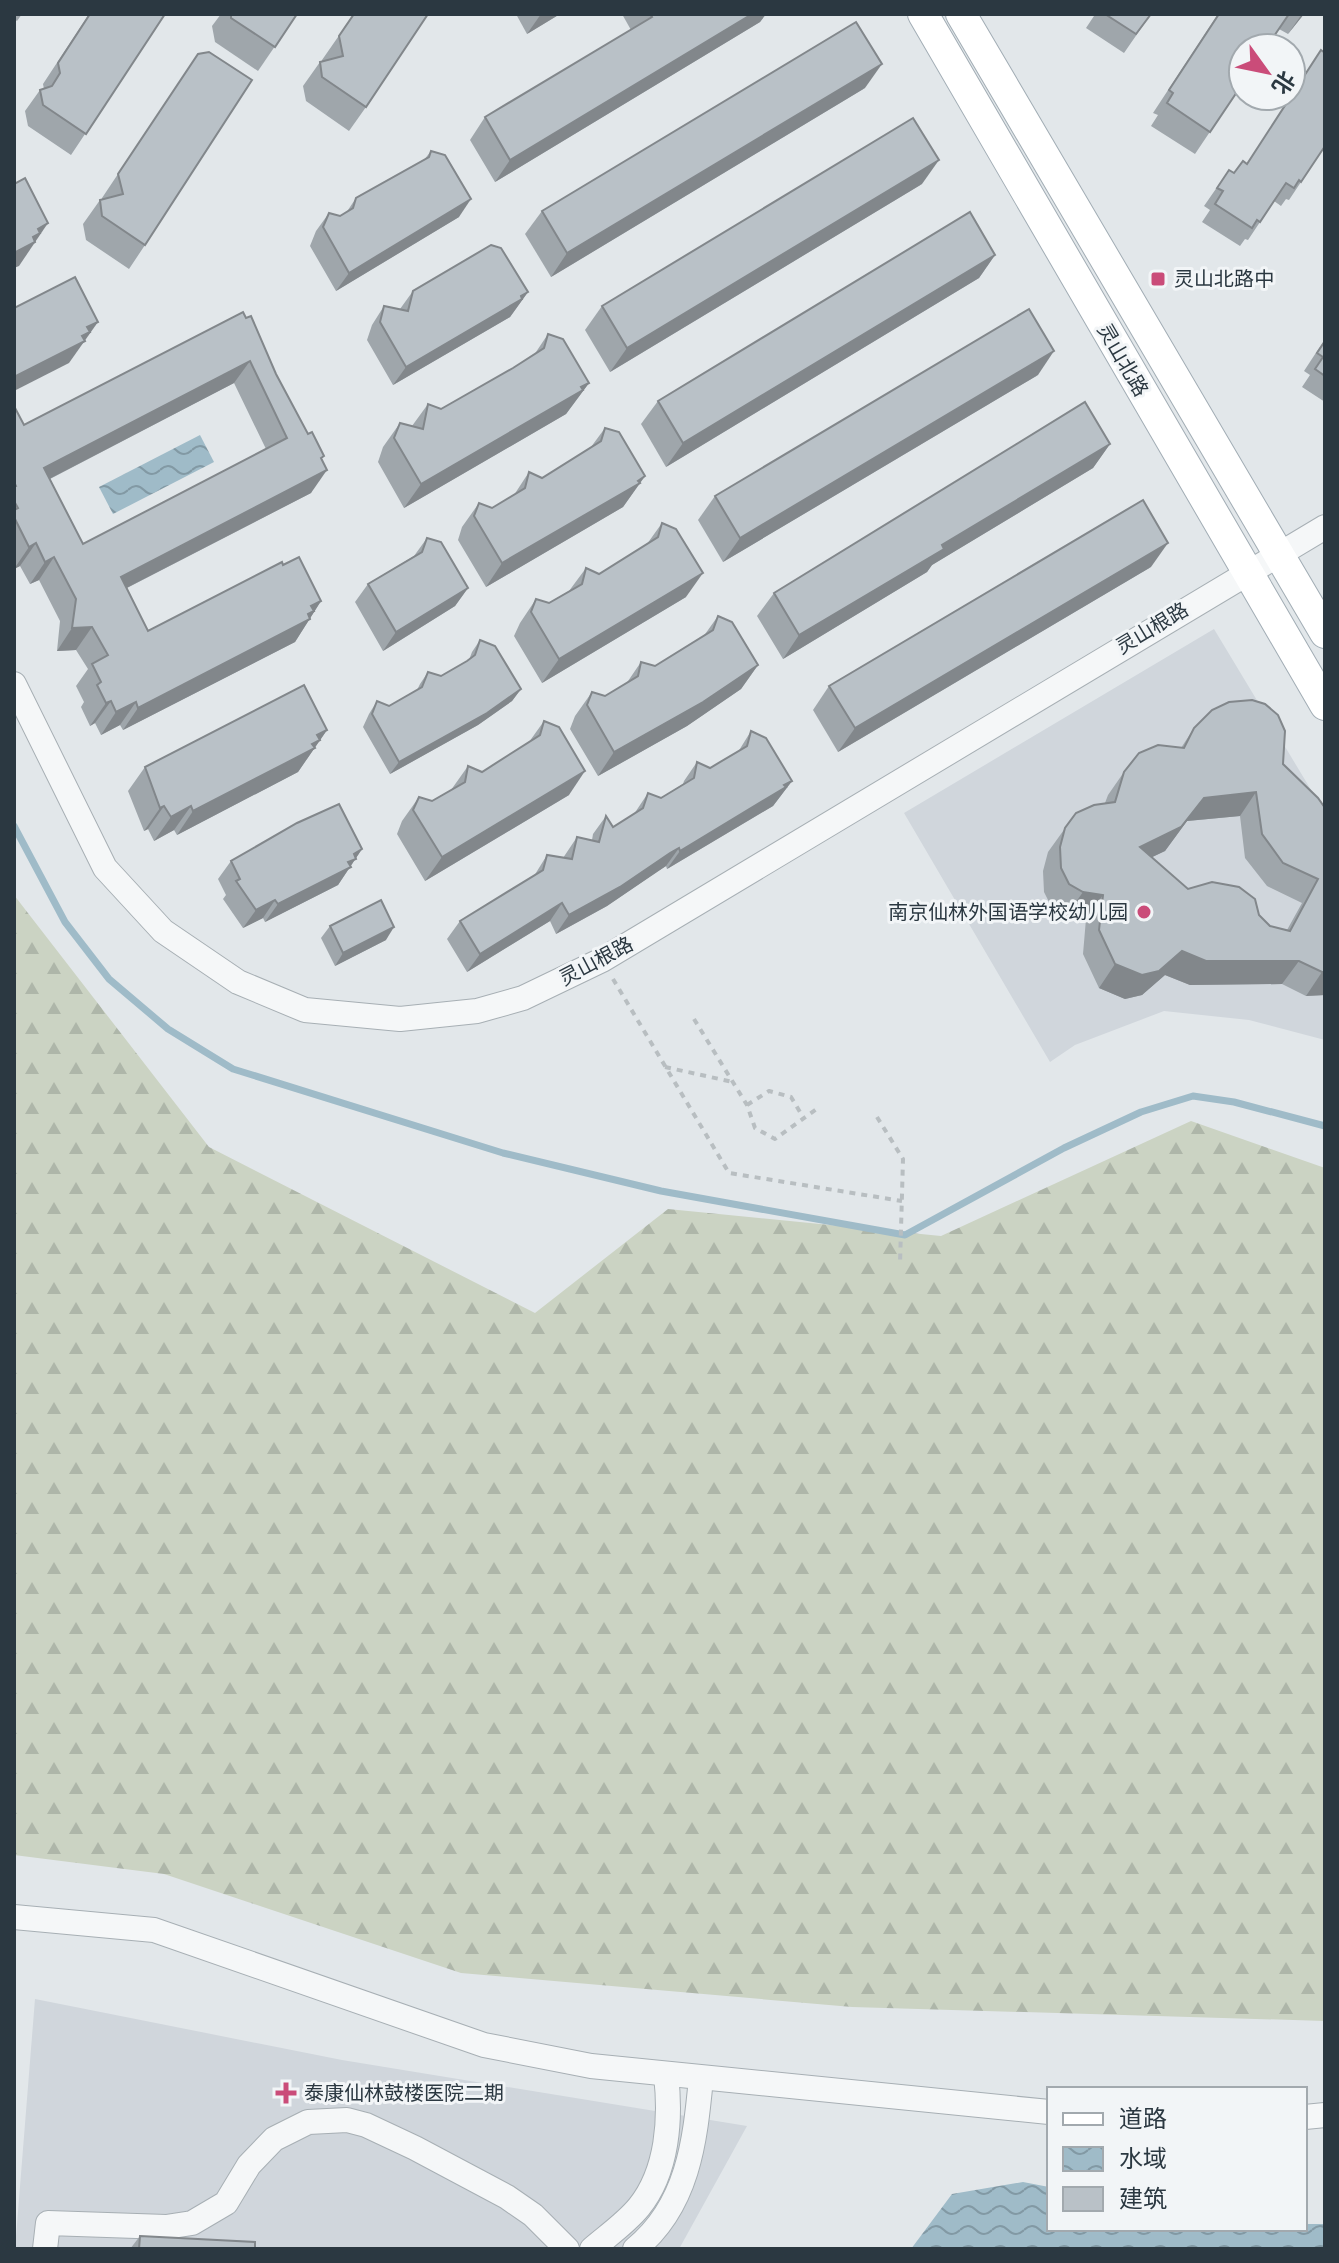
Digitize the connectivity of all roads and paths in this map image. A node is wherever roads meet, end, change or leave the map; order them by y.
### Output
1 (923, 14) edge
2 (961, 14) edge
3 (1325, 527) edge
4 (1277, 555) junction
5 (1245, 572) junction
6 (1325, 633) edge
7 (14, 684) edge
8 (1325, 705) edge
9 (602, 960) junction
10 (694, 1019) dead end
11 (665, 1067) junction
12 (733, 1082) junction
13 (747, 1105) junction
14 (818, 1108) dead end
15 (803, 1117) junction
16 (877, 1117) dead end
17 (902, 1201) junction
18 (900, 1264) dead end
19 (14, 1917) edge
20 (666, 2075) junction
21 (701, 2078) junction
22 (1047, 2112) edge
23 (45, 2249) edge
24 (567, 2249) edge
25 (592, 2249) edge
26 (635, 2249) edge

1 - 5 main road, 灵山北路
2 - 4 main road, 灵山北路
3 - 4 street, 灵山根路
4 - 5 street, 灵山根路
4 - 6 main road, 灵山北路
5 - 8 main road, 灵山北路
5 - 9 street, 灵山根路
7 - 9 street, 灵山根路
9 - 11 path
10 - 12 path
11 - 12 path
11 - 17 path
12 - 13 path
13 - 15 path
13 - 15 path
14 - 15 path
16 - 17 path
17 - 18 path
19 - 20 street
20 - 21 street
20 - 25 street
21 - 22 street
21 - 26 street
23 - 24 street

